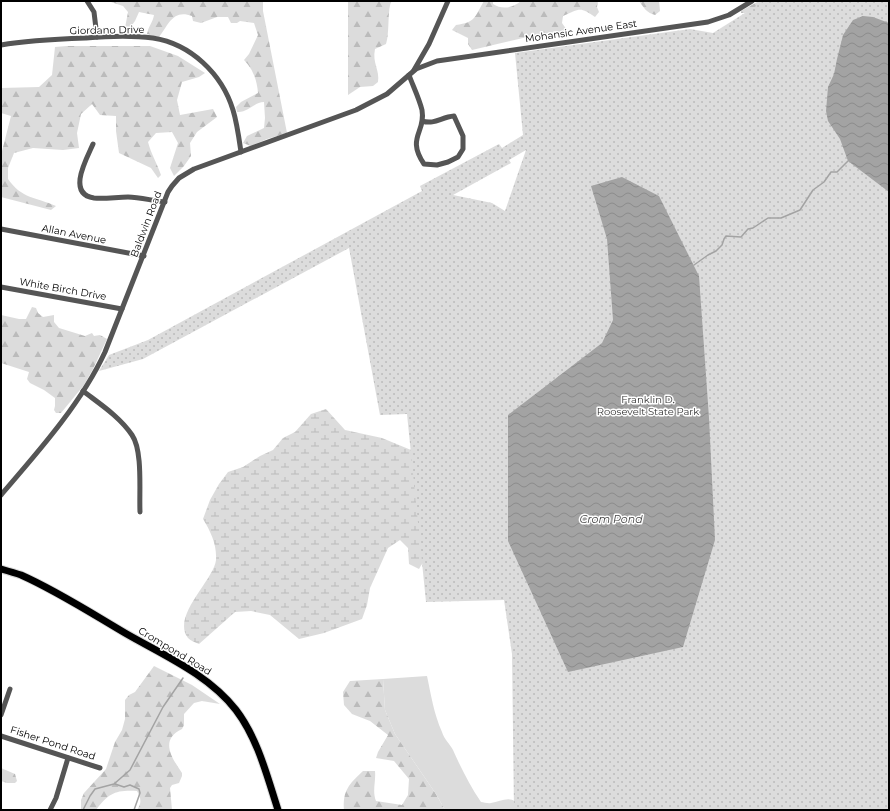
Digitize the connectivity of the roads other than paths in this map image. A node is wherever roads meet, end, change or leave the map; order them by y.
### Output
1 (87, 1) edge
2 (448, 1) edge
3 (752, 1) edge
4 (97, 37) junction
5 (1, 45) edge
6 (411, 73) junction
7 (422, 121) junction
8 (93, 144) dead end
9 (241, 152) junction
10 (165, 202) junction
11 (1, 229) edge
12 (144, 256) junction
13 (1, 287) edge
14 (122, 308) junction
15 (84, 391) junction
16 (1, 495) edge
17 (140, 512) dead end
18 (1, 569) edge
19 (10, 689) dead end
20 (1, 715) edge
21 (1, 736) edge
22 (68, 758) junction
23 (100, 768) dead end
24 (50, 810) edge
25 (278, 810) edge

1 - 4 street
2 - 6 street, Baldwin Road
3 - 6 street, Mohansic Avenue East
4 - 5 street, Giordano Drive
4 - 9 street, Giordano Drive
6 - 7 street
6 - 9 street, Baldwin Road
7 - 7 street
8 - 10 street
9 - 10 street, Baldwin Road
10 - 12 street, Baldwin Road
11 - 12 street, Allan Avenue
12 - 14 street, Baldwin Road
13 - 14 street, White Birch Drive
14 - 15 street, Baldwin Road
15 - 16 street, Baldwin Road
15 - 17 street
18 - 25 highway, Crompond Road
19 - 20 street
21 - 22 street, Fisher Pond Road
22 - 23 street, Fisher Pond Road
22 - 24 street

